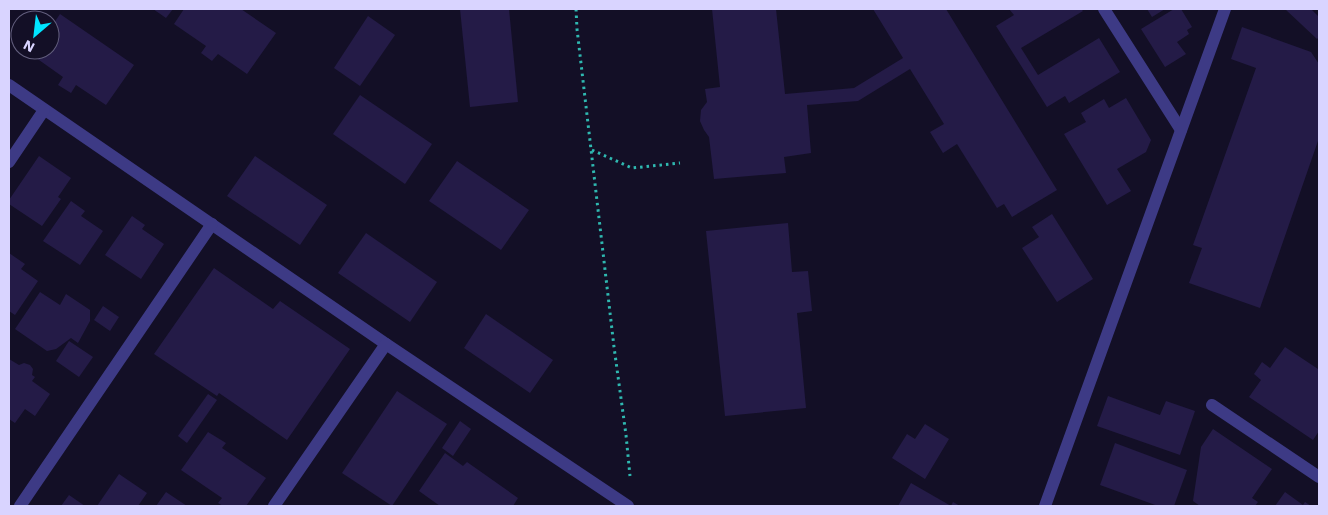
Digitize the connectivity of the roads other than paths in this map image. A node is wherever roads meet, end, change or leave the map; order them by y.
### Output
1 (1104, 9) edge
2 (1225, 9) edge
3 (9, 85) edge
4 (44, 110) junction
5 (1181, 130) junction
6 (9, 162) edge
7 (212, 224) junction
8 (386, 344) junction
9 (1212, 405) dead end
10 (1319, 477) edge
11 (20, 506) edge
12 (274, 506) edge
13 (628, 506) edge
14 (1045, 506) edge

1 - 5 street
2 - 5 street
3 - 4 street
4 - 6 street
4 - 7 street
5 - 14 street
7 - 8 street
7 - 11 street
8 - 12 street
8 - 13 street
9 - 10 street

